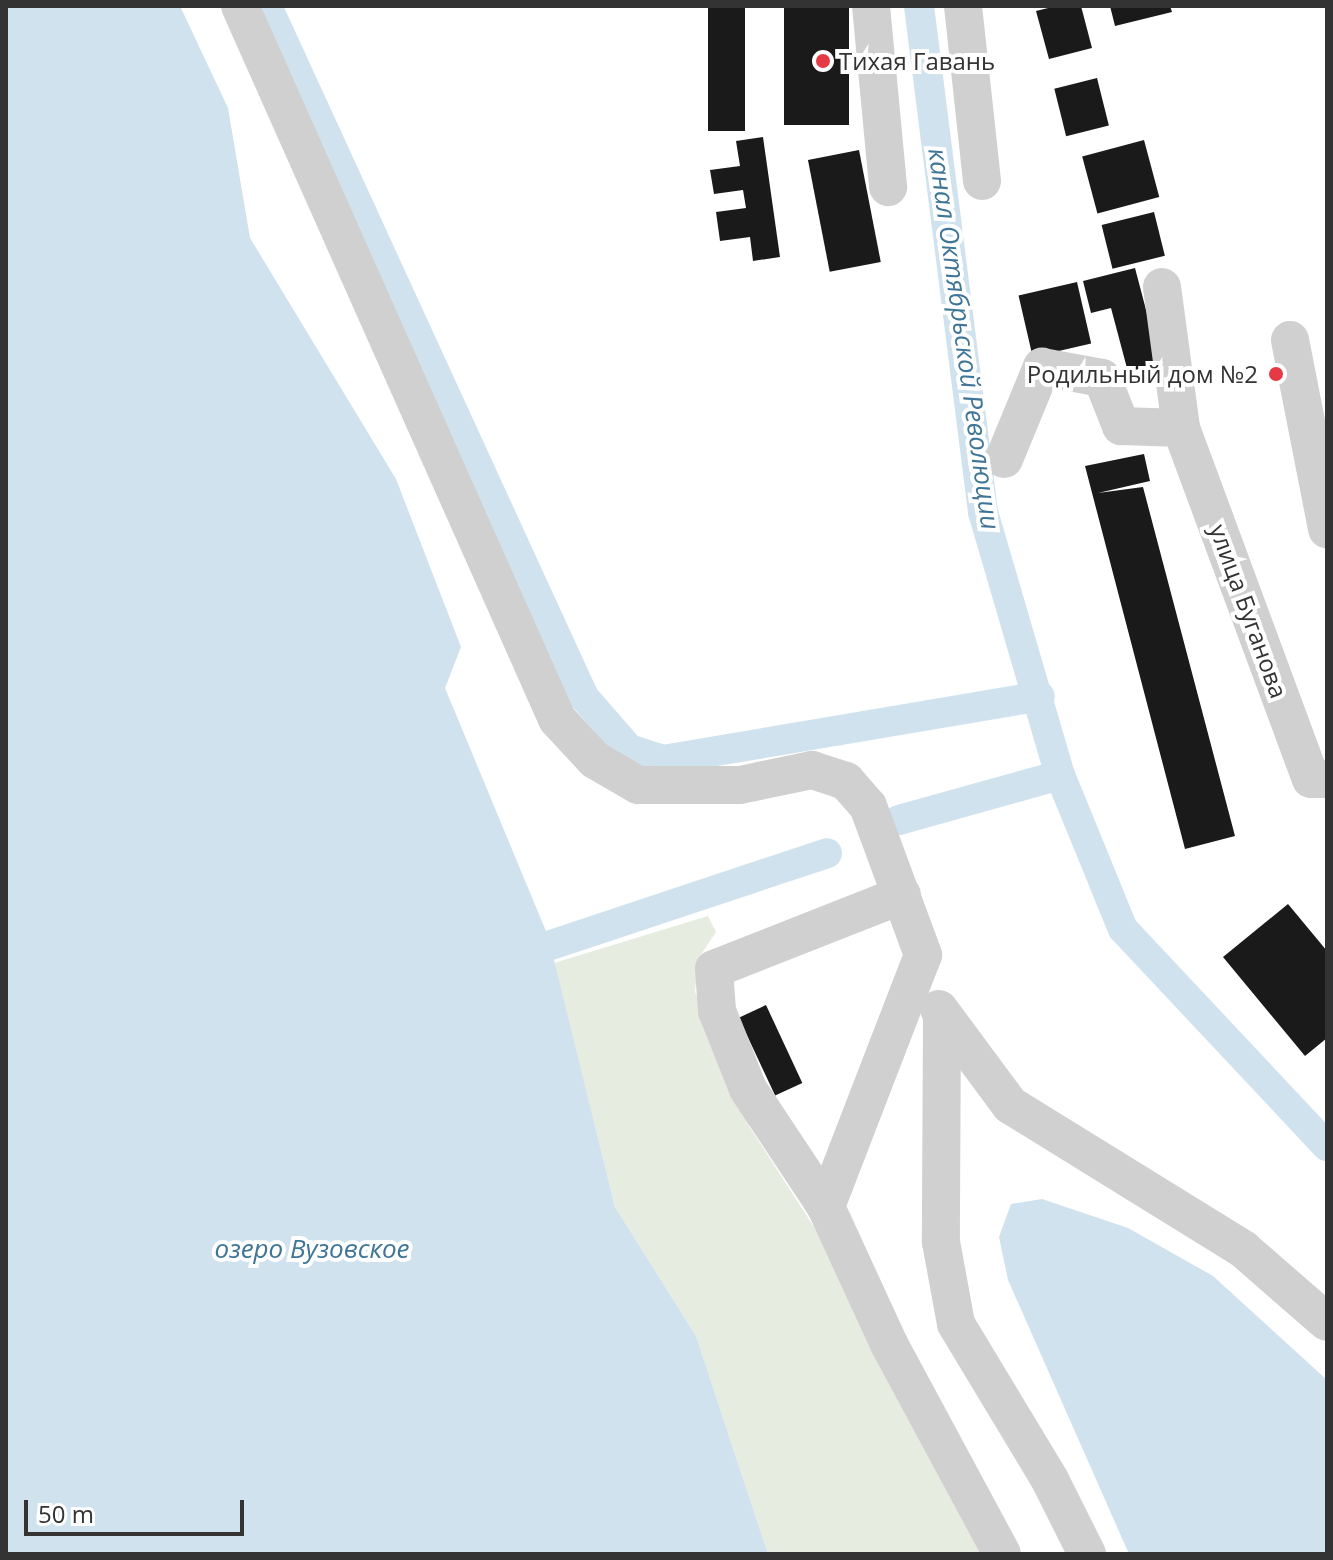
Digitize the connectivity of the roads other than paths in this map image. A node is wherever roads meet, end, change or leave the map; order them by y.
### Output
1 (240, 6) edge
2 (871, 6) edge
3 (963, 6) edge
4 (982, 181) dead end
5 (888, 187) dead end
6 (1162, 287) dead end
7 (1290, 340) dead end
8 (1181, 428) junction
9 (1319, 451) edge
10 (1004, 459) dead end
11 (1327, 529) edge
12 (1327, 779) edge
13 (902, 895) junction
14 (923, 955) junction
15 (942, 1019) junction
16 (826, 1207) junction
17 (1327, 1322) edge
18 (1002, 1554) edge
19 (1087, 1554) edge

1 - 13 street
2 - 5 street
3 - 4 street
6 - 8 street
7 - 9 street
8 - 10 street
8 - 12 street, улица Буганова
9 - 11 street
13 - 14 street
13 - 16 street
14 - 15 street
14 - 16 street
15 - 17 street
15 - 19 street
16 - 18 street

